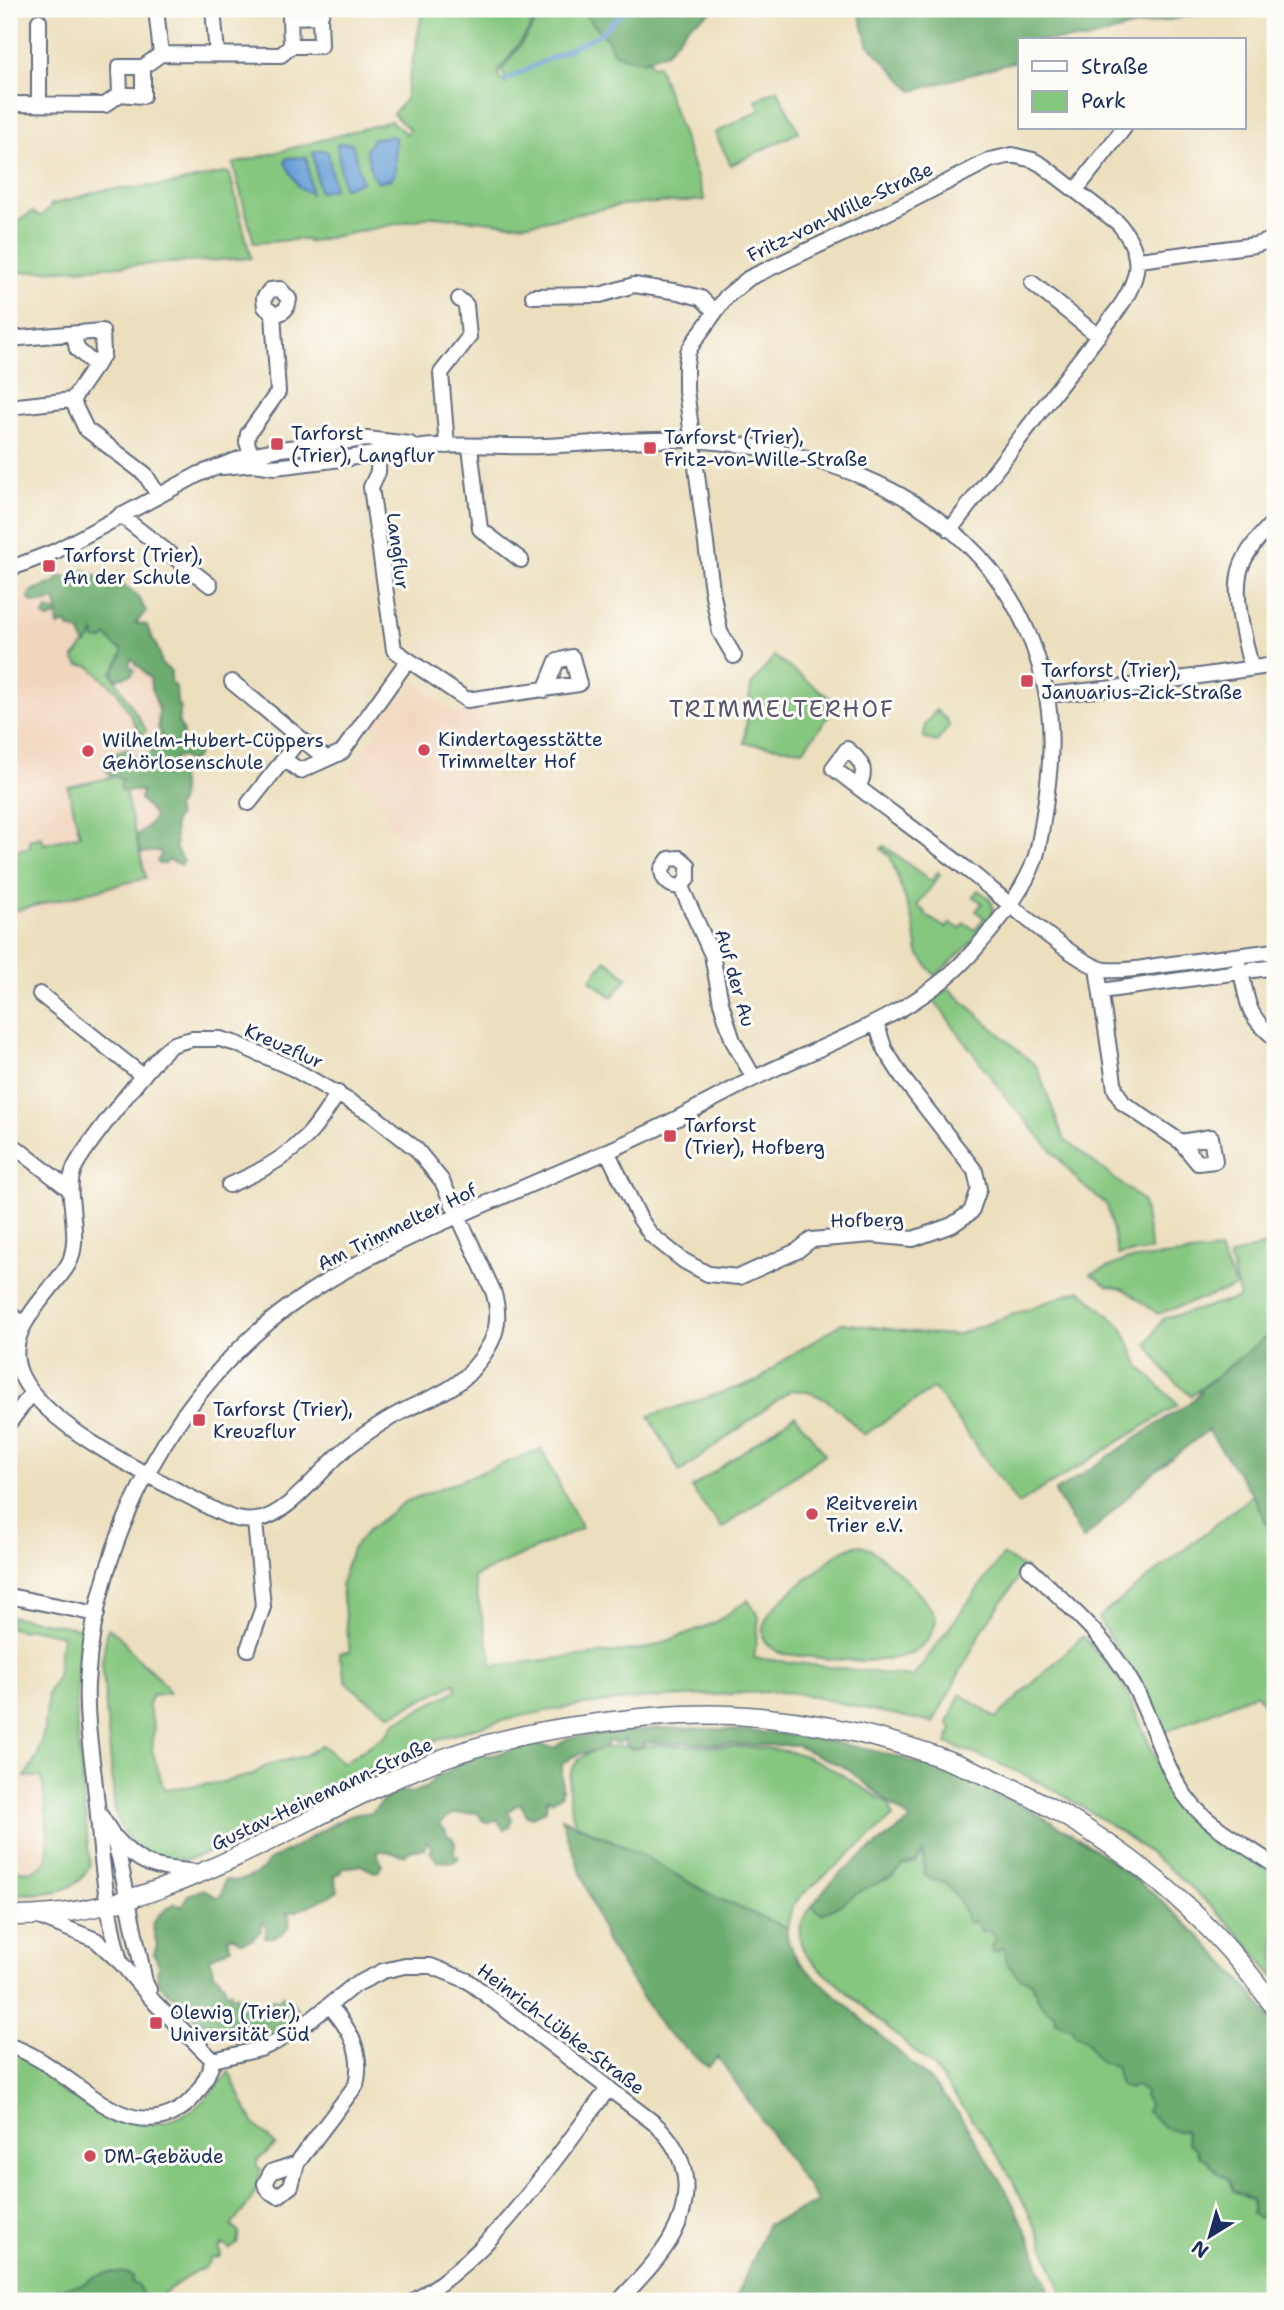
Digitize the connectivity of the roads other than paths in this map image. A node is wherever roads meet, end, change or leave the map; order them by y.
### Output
1 (156, 9) edge
2 (214, 9) edge
3 (321, 12) edge
4 (39, 21) dead end
5 (291, 46) junction
6 (161, 54) junction
7 (217, 54) junction
8 (143, 66) junction
9 (120, 94) junction
10 (9, 104) edge
11 (39, 104) junction
12 (1122, 130) edge
13 (1076, 190) junction
14 (1275, 239) edge
15 (1139, 260) junction
16 (1032, 283) dead end
17 (533, 296) dead end
18 (459, 299) dead end
19 (714, 311) junction
20 (273, 313) dead end
21 (74, 334) junction
22 (1098, 336) junction
23 (9, 339) edge
24 (96, 366) junction
25 (72, 400) junction
26 (9, 407) edge
27 (694, 440) junction
28 (447, 446) junction
29 (379, 447) junction
30 (470, 447) junction
31 (252, 460) junction
32 (158, 495) junction
33 (120, 515) junction
34 (1275, 520) edge
35 (950, 530) junction
36 (521, 560) dead end
37 (9, 569) edge
38 (211, 585) dead end
39 (734, 656) dead end
40 (408, 660) junction
41 (1275, 665) edge
42 (1251, 667) junction
43 (232, 682) dead end
44 (545, 690) dead end
45 (1047, 695) junction
46 (300, 738) junction
47 (284, 759) junction
48 (327, 759) junction
49 (858, 788) dead end
50 (249, 803) dead end
51 (681, 887) dead end
52 (1010, 904) junction
53 (1275, 951) edge
54 (1237, 956) junction
55 (1275, 967) edge
56 (1097, 968) junction
57 (1241, 971) junction
58 (1101, 991) junction
59 (40, 995) dead end
60 (876, 1023) junction
61 (1275, 1038) edge
62 (143, 1076) junction
63 (754, 1078) junction
64 (338, 1093) junction
65 (9, 1142) edge
66 (1181, 1143) dead end
67 (607, 1151) junction
68 (229, 1185) dead end
69 (70, 1190) junction
70 (458, 1216) junction
71 (9, 1313) edge
72 (23, 1324) junction
73 (32, 1393) junction
74 (9, 1423) edge
75 (147, 1475) junction
76 (255, 1521) junction
77 (1029, 1568) dead end
78 (9, 1596) edge
79 (97, 1614) junction
80 (248, 1649) dead end
81 (98, 1811) junction
82 (111, 1832) junction
83 (1275, 1866) edge
84 (205, 1872) junction
85 (127, 1898) junction
86 (106, 1903) junction
87 (9, 1916) edge
88 (39, 1917) junction
89 (120, 1962) junction
90 (155, 2003) junction
91 (330, 2005) junction
92 (1275, 2008) edge
93 (9, 2046) edge
94 (213, 2060) junction
95 (609, 2088) junction
96 (297, 2163) dead end
97 (414, 2301) edge
98 (619, 2301) edge

1 - 6 street
2 - 7 street
3 - 5 street
3 - 5 street
4 - 11 street
5 - 7 street
6 - 7 street
6 - 8 street
8 - 9 street
8 - 9 street
9 - 11 street
10 - 11 street
12 - 13 street
13 - 15 street, Fritz-von-Wille-Straße
13 - 19 street, Fritz-von-Wille-Straße
14 - 15 street
15 - 22 street
16 - 22 street
17 - 19 street
18 - 28 street
19 - 27 street, Fritz-von-Wille-Straße
20 - 31 street
21 - 23 street
21 - 24 street
21 - 24 street
22 - 35 street
24 - 25 street
25 - 26 street
25 - 32 street
27 - 30 street, Am Trimmelter Hof
27 - 35 street, Am Trimmelter Hof
27 - 39 street
28 - 29 street, Am Trimmelter Hof
28 - 30 street, Am Trimmelter Hof
29 - 31 street, Am Trimmelter Hof
29 - 40 street, Langflur
30 - 36 street
31 - 32 street, Am Trimmelter Hof
32 - 33 street, Am Trimmelter Hof
33 - 37 street, Am Trimmelter Hof
33 - 38 street
34 - 42 street
35 - 45 street, Am Trimmelter Hof
40 - 44 street, Langflur
40 - 48 street
41 - 42 street
42 - 45 street
43 - 46 street
45 - 52 street, Am Trimmelter Hof
46 - 47 street
46 - 48 street
47 - 48 street
47 - 50 street
49 - 52 street
51 - 63 street, Auf der Au
52 - 56 street
52 - 60 street, Am Trimmelter Hof
53 - 54 street
54 - 56 street
54 - 57 street
55 - 57 street
56 - 58 street
57 - 58 street
57 - 61 street
58 - 66 street
59 - 62 street
60 - 63 street, Am Trimmelter Hof
60 - 67 street, Hofberg
62 - 64 street, Kreuzflur
62 - 69 street, Kreuzflur
63 - 67 street, Am Trimmelter Hof
64 - 68 street, Kreuzflur
64 - 70 street, Kreuzflur
65 - 69 street
67 - 70 street, Am Trimmelter Hof
69 - 72 street, Kreuzflur
70 - 75 street, Am Trimmelter Hof
70 - 76 street, Kreuzflur
71 - 72 street
72 - 73 street, Kreuzflur
73 - 74 street
73 - 75 street, Kreuzflur
75 - 76 street, Kreuzflur
75 - 79 street, Am Trimmelter Hof
76 - 80 street
77 - 83 street
78 - 79 street
79 - 81 street, Am Trimmelter Hof
81 - 82 street, Am Trimmelter Hof
81 - 86 street, Am Trimmelter Hof
82 - 84 street, Am Trimmelter Hof
82 - 85 street, Am Trimmelter Hof
84 - 85 main road, Gustav-Heinemann-Straße
84 - 92 main road, Gustav-Heinemann-Straße
85 - 86 main road, Gustav-Heinemann-Straße
85 - 90 street
86 - 88 main road, Gustav-Heinemann-Straße
86 - 89 street
87 - 88 main road, Gustav-Heinemann-Straße
88 - 89 street
89 - 90 street
90 - 94 street
91 - 94 street, Heinrich-Lübke-Straße
91 - 95 street, Heinrich-Lübke-Straße
91 - 96 street
93 - 94 street
95 - 97 street
95 - 98 street, Heinrich-Lübke-Straße

